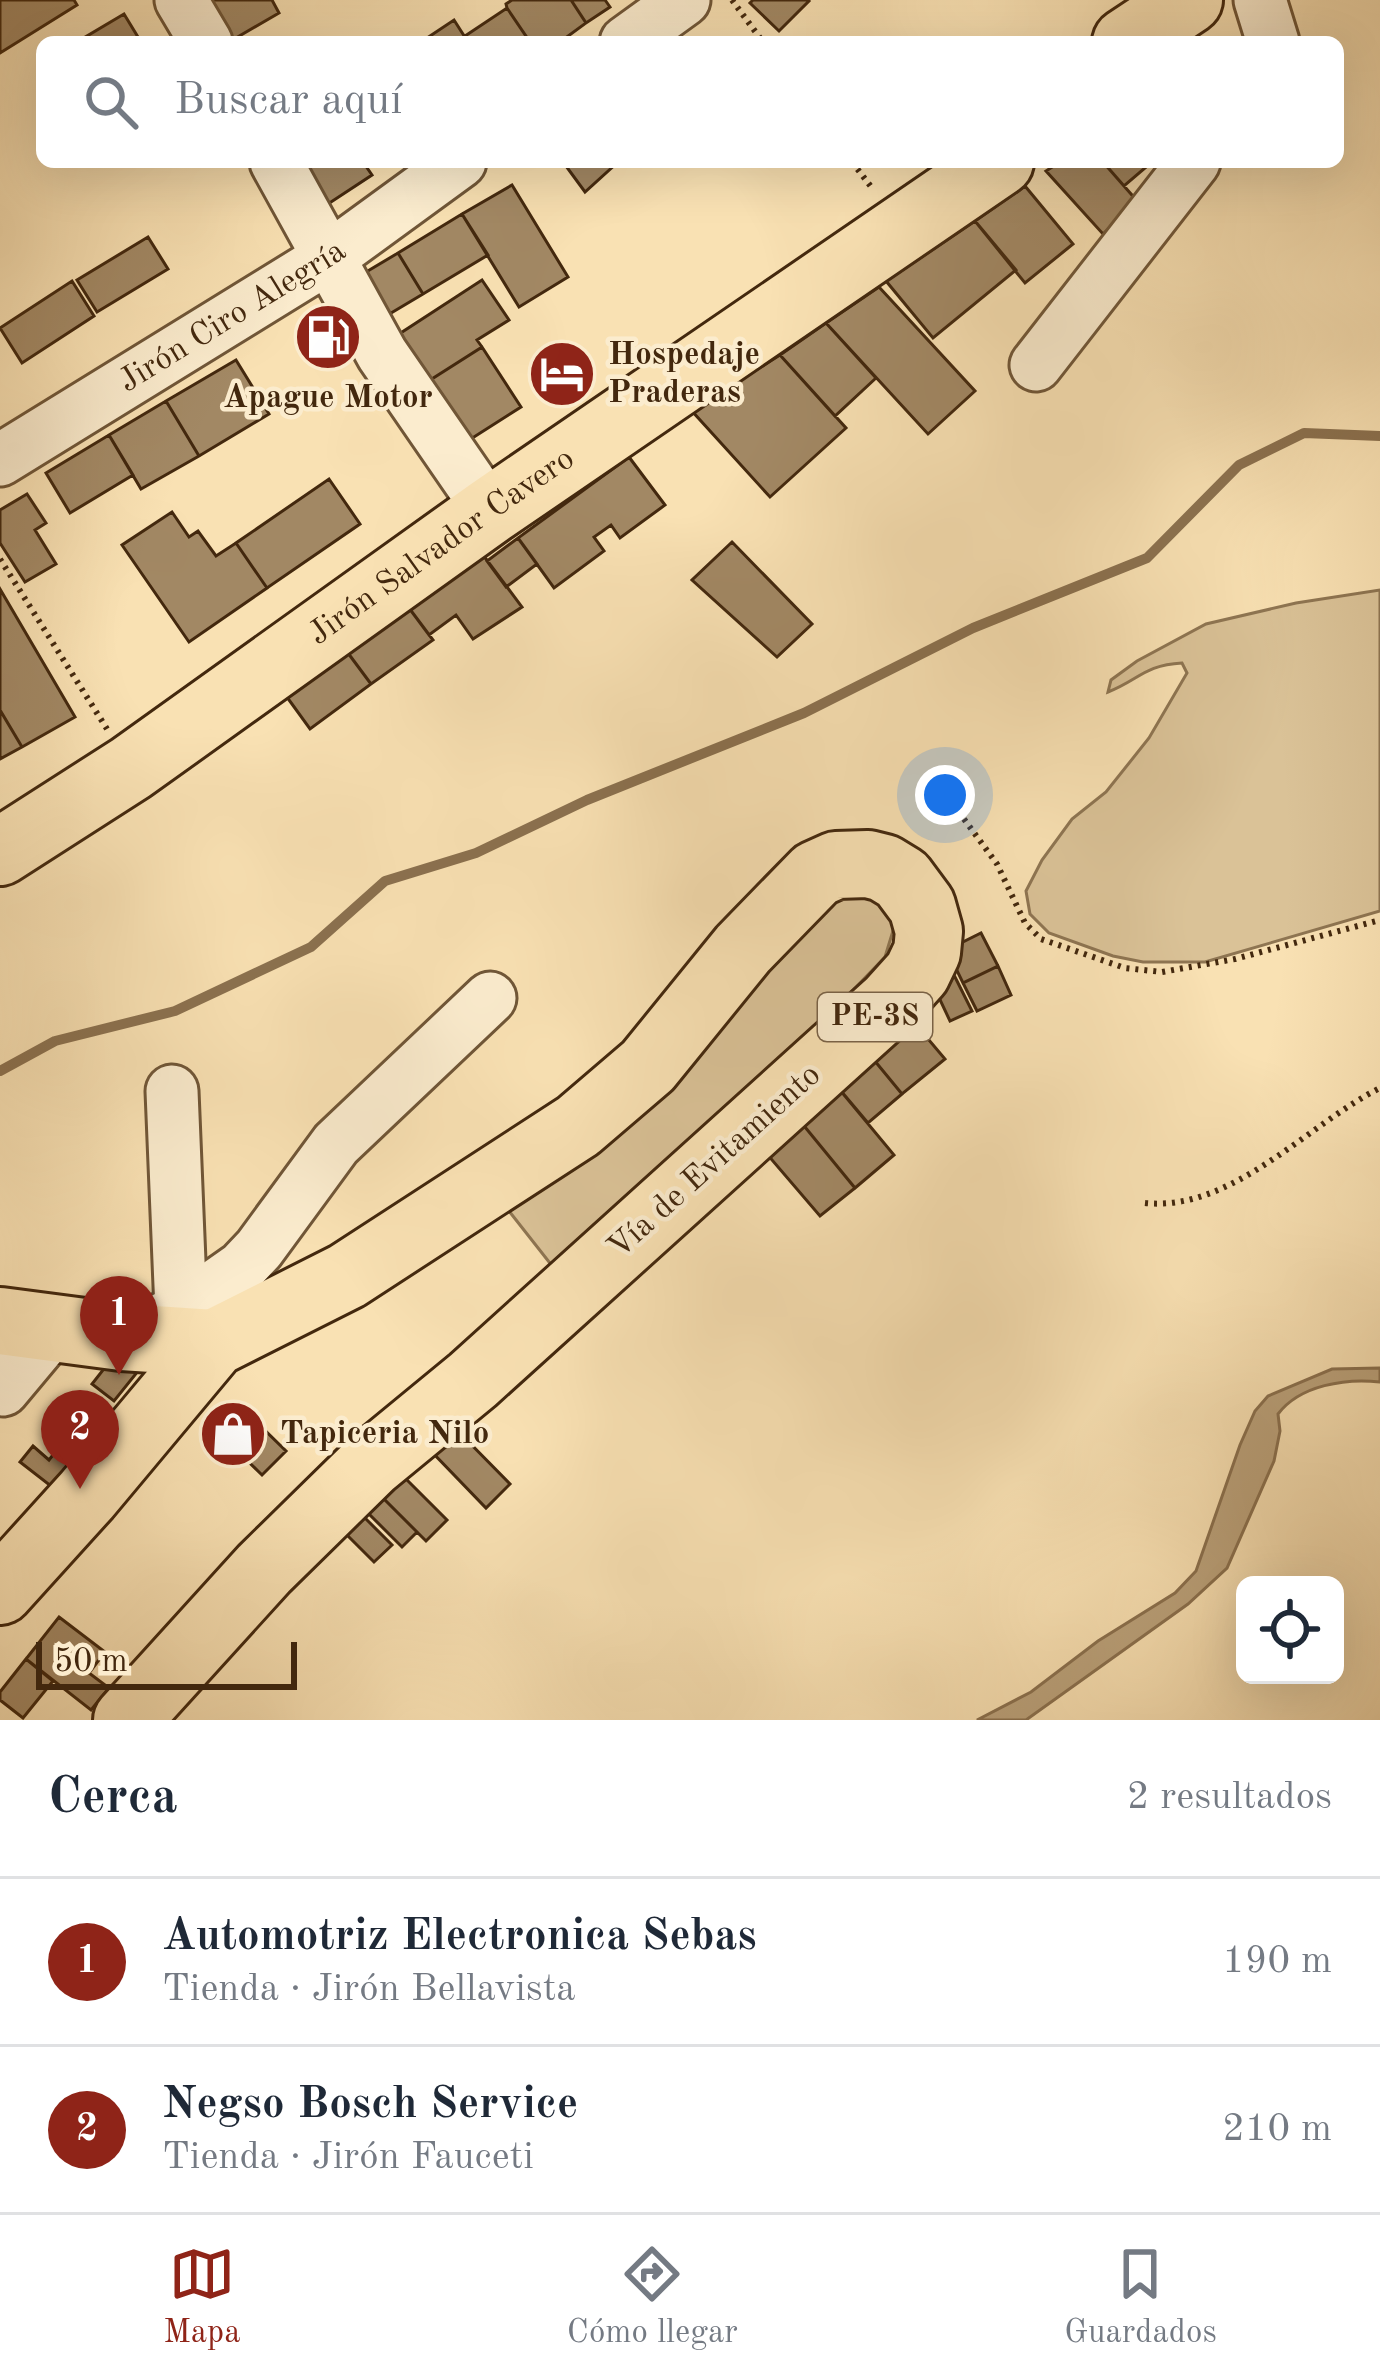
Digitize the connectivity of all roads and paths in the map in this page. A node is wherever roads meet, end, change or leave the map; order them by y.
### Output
1 (182, 0) edge
2 (684, 0) edge
3 (732, 0) edge
4 (1189, 0) edge
5 (1228, 0) edge
6 (1260, 0) edge
7 (203, 36) edge
8 (634, 36) edge
9 (759, 36) edge
10 (1135, 36) edge
11 (1184, 36) edge
12 (1271, 36) edge
13 (280, 168) edge
14 (452, 168) edge
15 (923, 168) edge
16 (990, 168) edge
17 (1189, 168) edge
18 (868, 183) edge
19 (331, 256) junction
20 (810, 272) junction
21 (1036, 365) dead end
22 (0, 460) edge
23 (480, 497) junction
24 (0, 559) edge
25 (110, 735) junction
26 (0, 803) edge
27 (964, 819) dead end
28 (0, 852) edge
29 (1380, 920) edge
30 (490, 998) dead end
31 (1380, 1088) edge
32 (172, 1091) dead end
33 (1144, 1203) dead end
34 (27, 1325) edge
35 (197, 1326) junction
36 (3, 1390) edge
37 (0, 1592) edge
38 (127, 1720) edge

1 - 7 street
2 - 8 street
3 - 9 path
4 - 10 highway
5 - 11 highway
6 - 12 street
13 - 19 street
14 - 19 street, Jirón Ciro Alegría
15 - 18 highway, Jirón Salvador Cavero
16 - 20 highway, Jirón Salvador Cavero
17 - 21 street
18 - 20 highway, Jirón Salvador Cavero
19 - 22 street, Jirón Ciro Alegría
19 - 23 street
20 - 23 highway, Jirón Salvador Cavero
23 - 25 highway, Jirón Salvador Cavero
23 - 28 highway, Jirón Salvador Cavero
24 - 25 path
25 - 26 highway, Jirón Salvador Cavero
27 - 29 path
30 - 35 street
31 - 33 path
32 - 35 street
34 - 35 highway
34 - 36 street
35 - 37 highway, PE-3S
35 - 38 highway, Vía de Evitamiento / PE-3S

